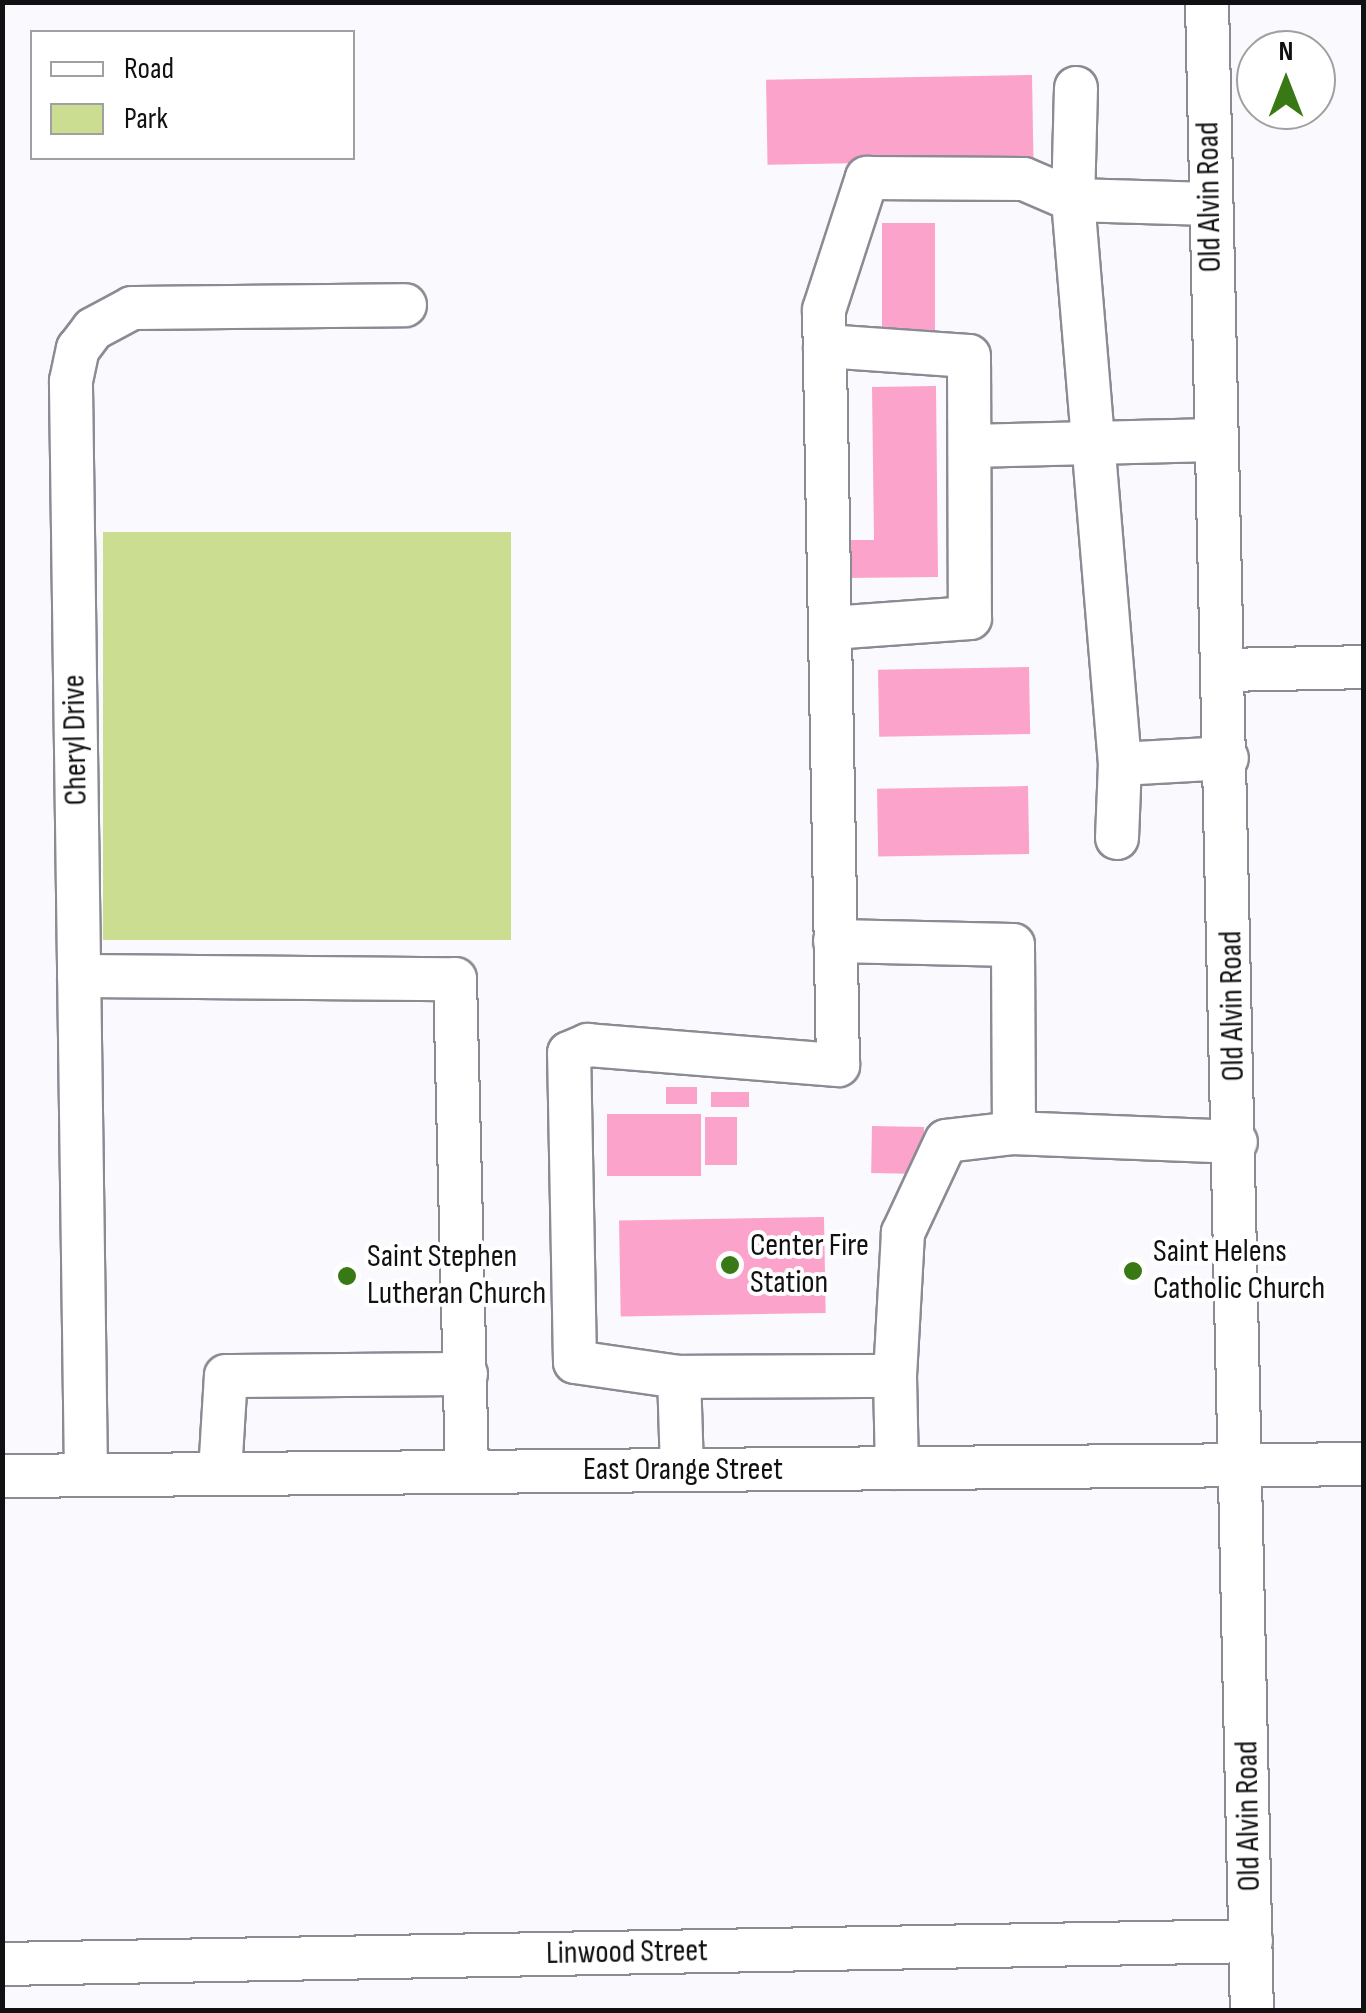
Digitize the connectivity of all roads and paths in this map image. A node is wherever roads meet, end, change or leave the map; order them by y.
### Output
1 (1207, 2) edge
2 (1076, 88) dead end
3 (1073, 200) junction
4 (1210, 204) junction
5 (405, 305) dead end
6 (825, 346) junction
7 (1214, 440) junction
8 (1097, 444) junction
9 (970, 446) junction
10 (832, 628) junction
11 (1364, 667) edge
12 (1226, 670) junction
13 (1227, 758) junction
14 (1120, 764) junction
15 (1117, 838) dead end
16 (835, 940) junction
17 (79, 976) junction
18 (1014, 1132) junction
19 (1236, 1142) junction
20 (466, 1374) junction
21 (895, 1376) junction
22 (679, 1377) junction
23 (1364, 1464) edge
24 (1244, 1466) junction
25 (897, 1468) junction
26 (682, 1470) junction
27 (467, 1471) junction
28 (220, 1473) junction
29 (86, 1474) junction
30 (2, 1476) edge
31 (1251, 1941) junction
32 (2, 1964) edge
33 (1252, 2010) edge

1 - 4 street, Old Alvin Road
2 - 3 street
3 - 4 street
3 - 6 street
3 - 8 street
4 - 7 street, Old Alvin Road
5 - 17 street, Cheryl Drive
6 - 9 street
6 - 10 street
7 - 8 street
7 - 12 street, Old Alvin Road
8 - 9 street
8 - 14 street
9 - 10 street
10 - 16 street
11 - 12 street
12 - 13 street, Old Alvin Road
13 - 14 street
13 - 19 street, Old Alvin Road
14 - 15 street
16 - 18 street
16 - 22 street
17 - 20 street
17 - 29 street, Cheryl Drive
18 - 19 street
18 - 21 street
19 - 24 street, Old Alvin Road
20 - 27 street
20 - 28 street
21 - 22 street
21 - 25 street
22 - 26 street
23 - 24 street, East Orange Street
24 - 25 street, East Orange Street
24 - 31 street, Old Alvin Road
25 - 26 street, East Orange Street
26 - 27 street, East Orange Street
27 - 28 street, East Orange Street
28 - 29 street, East Orange Street
29 - 30 street, East Orange Street
31 - 32 street, Linwood Street
31 - 33 street, Old Alvin Road

